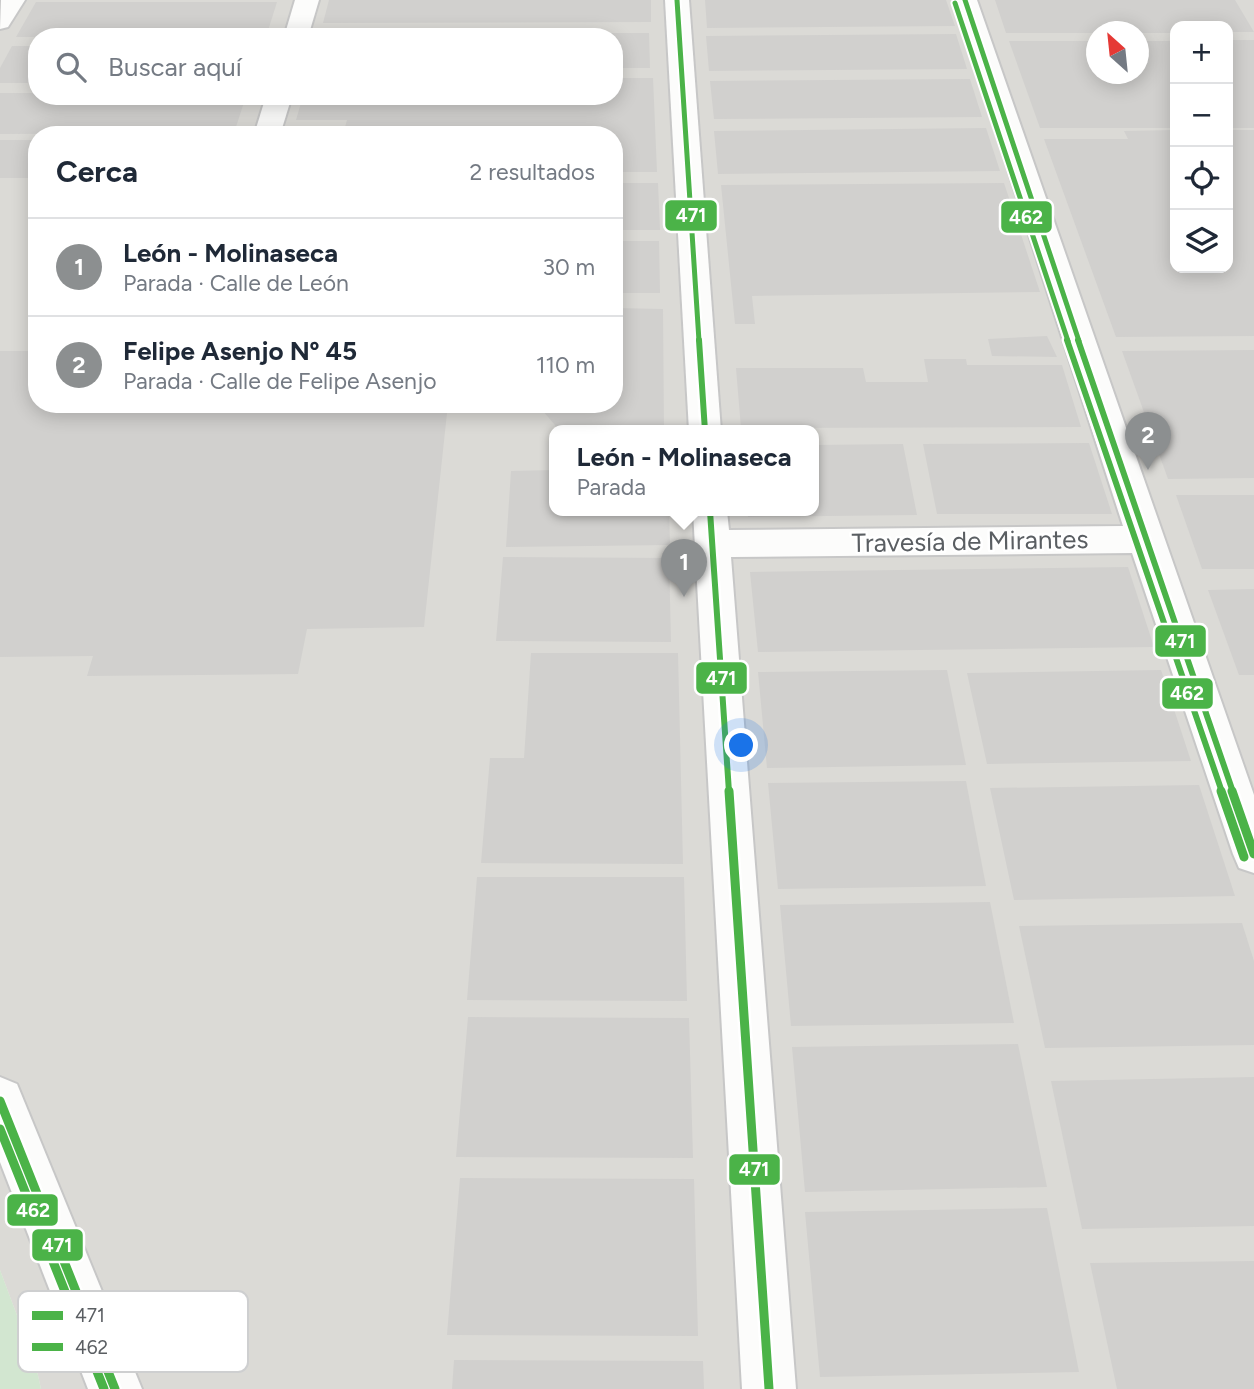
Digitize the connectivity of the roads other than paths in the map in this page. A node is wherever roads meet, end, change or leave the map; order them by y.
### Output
1 (13, 0) edge
2 (307, 0) edge
3 (677, 0) edge
4 (965, 0) edge
5 (0, 22) edge
6 (299, 28) edge
7 (276, 105) edge
8 (270, 126) edge
9 (705, 425) edge
10 (711, 528) edge
11 (1145, 539) junction
12 (1254, 854) edge
13 (0, 1101) edge
14 (76, 1291) edge
15 (108, 1372) edge
16 (115, 1389) edge
17 (769, 1389) edge

1 - 5 street
2 - 6 street
3 - 9 street
4 - 11 street
7 - 8 street
10 - 11 street, Travesía de Mirantes
10 - 17 street
11 - 12 street
13 - 14 street
15 - 16 street

